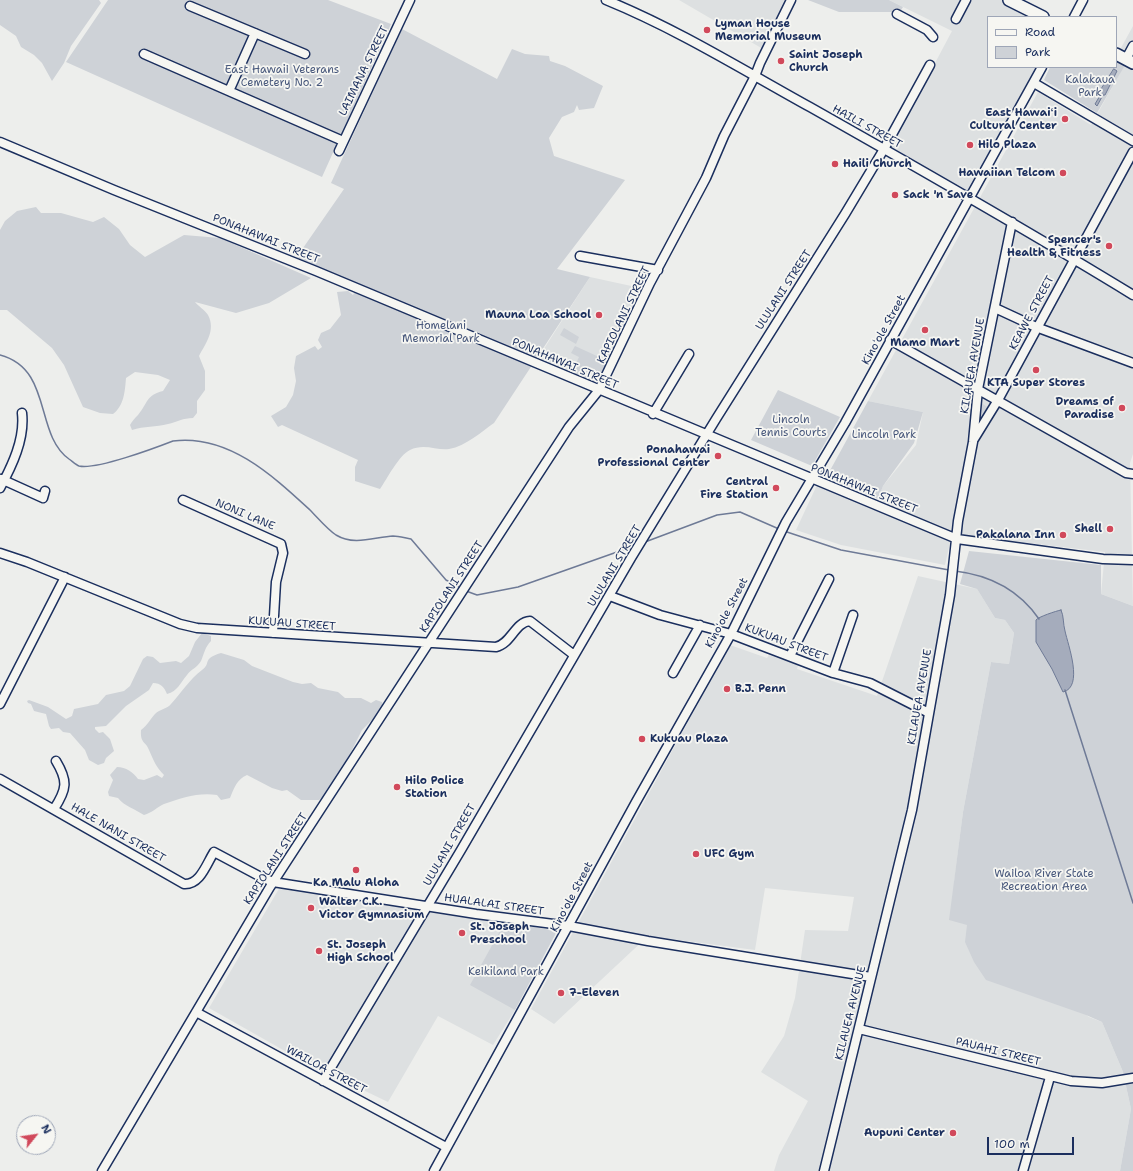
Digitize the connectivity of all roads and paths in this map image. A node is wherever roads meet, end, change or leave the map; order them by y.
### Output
1 (410, 0) edge
2 (606, 0) edge
3 (791, 0) edge
4 (966, 0) edge
5 (1009, 0) edge
6 (1083, 0) edge
7 (190, 6) dead end
8 (897, 14) dead end
9 (1041, 16) edge
10 (1075, 16) edge
11 (956, 19) dead end
12 (254, 33) junction
13 (933, 37) dead end
14 (1133, 46) edge
15 (144, 54) dead end
16 (305, 54) dead end
17 (1125, 59) edge
18 (930, 65) dead end
19 (1042, 68) edge
20 (755, 76) junction
21 (1034, 83) junction
22 (229, 91) junction
23 (343, 141) junction
24 (1133, 141) edge
25 (0, 142) edge
26 (884, 149) junction
27 (339, 151) dead end
28 (1132, 153) edge
29 (970, 199) junction
30 (1012, 222) junction
31 (580, 256) dead end
32 (1074, 259) junction
33 (658, 270) junction
34 (1133, 295) edge
35 (995, 308) junction
36 (1036, 327) junction
37 (890, 340) junction
38 (690, 354) dead end
39 (1133, 363) edge
40 (978, 389) junction
41 (599, 390) junction
42 (998, 400) junction
43 (22, 414) dead end
44 (653, 414) junction
45 (706, 435) junction
46 (973, 442) junction
47 (1133, 474) edge
48 (810, 479) junction
49 (1, 482) edge
50 (45, 492) dead end
51 (183, 500) dead end
52 (957, 540) junction
53 (0, 553) edge
54 (1133, 560) edge
55 (65, 577) junction
56 (829, 579) dead end
57 (610, 596) junction
58 (853, 615) dead end
59 (700, 625) junction
60 (273, 633) junction
61 (731, 634) junction
62 (428, 644) junction
63 (574, 655) junction
64 (790, 656) junction
65 (673, 673) dead end
66 (833, 673) junction
67 (3, 691) edge
68 (0, 704) edge
69 (929, 713) junction
70 (56, 761) dead end
71 (0, 779) edge
72 (54, 809) junction
73 (214, 852) joint
74 (274, 882) junction
75 (427, 907) junction
76 (569, 926) junction
77 (871, 977) junction
78 (196, 1012) junction
79 (859, 1029) junction
80 (1050, 1077) junction
81 (1133, 1078) edge
82 (324, 1081) junction
83 (446, 1147) junction
84 (102, 1171) edge
85 (434, 1171) edge
86 (824, 1171) edge
87 (1023, 1171) edge

1 - 23 street, LAIMANA STREET
2 - 20 street, HAILI STREET
3 - 20 street, KAPIOLANI STREET
4 - 11 street
5 - 9 main road
6 - 10 street
7 - 12 street
8 - 13 street
12 - 16 street
12 - 22 street
14 - 17 street
15 - 22 street
18 - 26 street, ULULANI STREET
19 - 21 street, Kinoʻole Street
20 - 26 street, HAILI STREET
20 - 33 street, KAPIOLANI STREET
21 - 24 street
21 - 29 street, Kinoʻole Street
22 - 23 street
23 - 27 street, LAIMANA STREET
25 - 41 street, PONAHAWAI STREET
26 - 29 street, HAILI STREET
26 - 45 street, ULULANI STREET
28 - 32 street, KEAWE STREET
29 - 30 street, HAILI STREET
29 - 37 street, Kinoʻole Street
30 - 32 street, HAILI STREET
30 - 35 street, KILAUEA AVENUE
31 - 33 street
32 - 34 street, HAILI STREET
32 - 36 street, KEAWE STREET
33 - 41 street, KAPIOLANI STREET
35 - 36 street
35 - 40 street, KILAUEA AVENUE
36 - 39 street
36 - 42 street, KEAWE STREET
37 - 40 street
37 - 48 street, Kinoʻole Street
38 - 44 street
40 - 42 street
40 - 46 street, KILAUEA AVENUE
41 - 44 street, PONAHAWAI STREET
41 - 62 street, KAPIOLANI STREET
42 - 46 street, KEAWE STREET
42 - 47 street
43 - 49 street
44 - 45 street, PONAHAWAI STREET
45 - 48 street, PONAHAWAI STREET
45 - 57 street, ULULANI STREET
46 - 52 street, KILAUEA AVENUE
48 - 52 street, PONAHAWAI STREET
48 - 61 street, Kinoʻole Street
49 - 50 street
51 - 60 street, NONI LANE
52 - 54 street, PONAHAWAI STREET
52 - 69 street, KILAUEA AVENUE
53 - 55 street, KUKUAU STREET
55 - 60 street, KUKUAU STREET
55 - 67 street
56 - 64 street
57 - 59 street, KUKUAU STREET
57 - 63 street, ULULANI STREET
58 - 66 street
59 - 61 street, KUKUAU STREET
59 - 65 street
60 - 62 street, KUKUAU STREET
61 - 64 street, KUKUAU STREET
61 - 76 street, Kinoʻole Street
62 - 63 street, KUKUAU STREET
62 - 74 street, KAPIOLANI STREET
63 - 75 street, ULULANI STREET
64 - 66 street, KUKUAU STREET
66 - 69 street, KUKUAU STREET
67 - 68 street
69 - 77 street, KILAUEA AVENUE
70 - 72 street
71 - 72 street, HALE NANI STREET
72 - 73 street, HALE NANI STREET
73 - 74 street, HUALALAI STREET
74 - 75 street, HUALALAI STREET
74 - 78 street, KAPIOLANI STREET
75 - 76 street, HUALALAI STREET
75 - 82 street, ULULANI STREET
76 - 77 street, HUALALAI STREET
76 - 83 street, Kinoʻole Street
77 - 79 street, KILAUEA AVENUE
78 - 82 street, WAILOA STREET
78 - 84 street, KAPIOLANI STREET
79 - 80 street, PAUAHI STREET
79 - 86 street, KILAUEA AVENUE
80 - 81 street, PAUAHI STREET
80 - 87 street
82 - 83 street, WAILOA STREET
83 - 85 street, Kinoʻole Street

